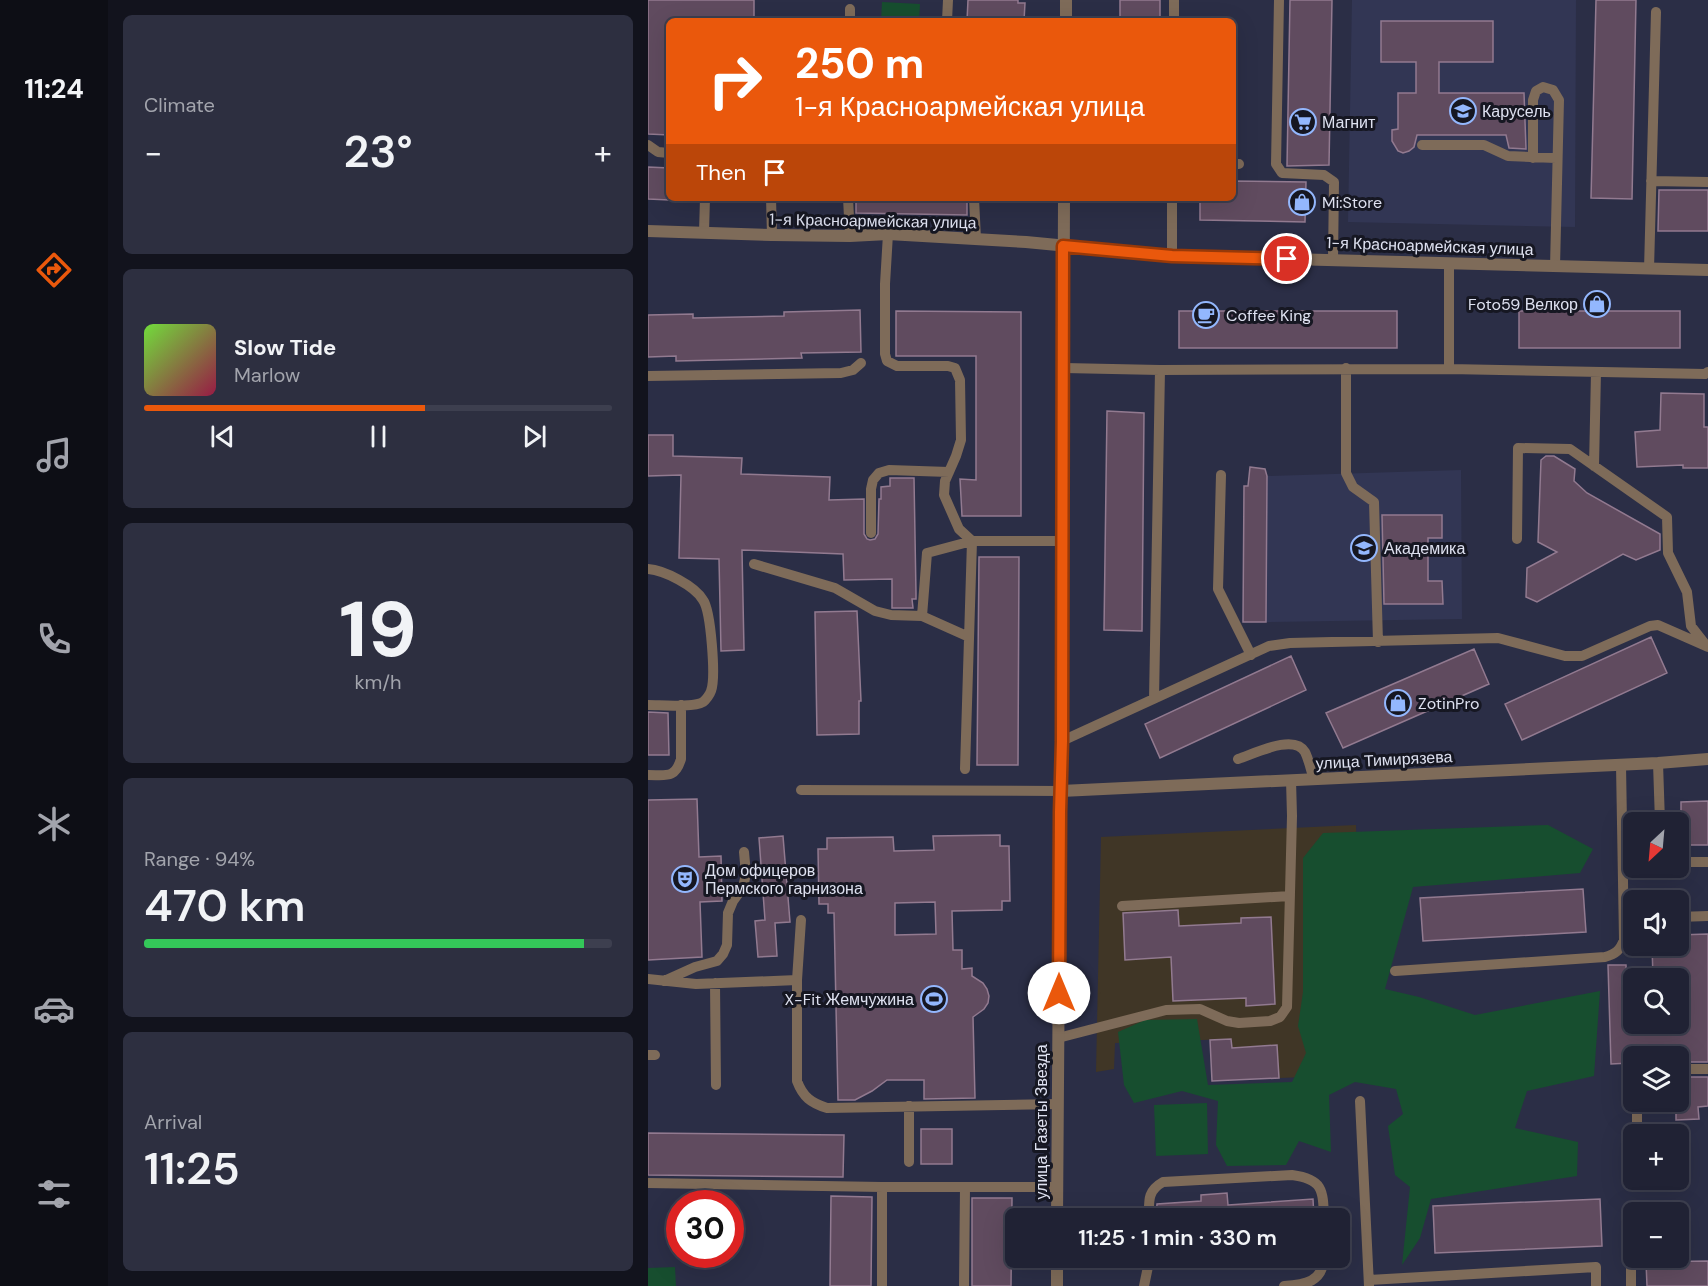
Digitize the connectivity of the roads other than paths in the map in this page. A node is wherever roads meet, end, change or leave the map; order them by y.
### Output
1 (948, 0) edge
2 (1066, 0) edge
3 (1174, 0) edge
4 (1279, 0) edge
5 (850, 9) dead end
6 (1656, 12) dead end
7 (849, 18) edge
8 (947, 18) edge
9 (1066, 18) edge
10 (1174, 18) edge
11 (1422, 145) dead end
12 (648, 146) edge
13 (666, 153) edge
14 (1533, 158) junction
15 (1556, 158) junction
16 (1651, 181) junction
17 (1708, 182) edge
18 (705, 201) edge
19 (771, 201) edge
20 (848, 201) edge
21 (974, 201) edge
22 (1064, 201) edge
23 (1172, 201) edge
24 (648, 231) edge
25 (704, 232) junction
26 (888, 234) junction
27 (772, 235) junction
28 (850, 236) junction
29 (976, 239) junction
30 (1063, 246) junction
31 (1172, 256) junction
32 (1333, 260) junction
33 (1449, 264) junction
34 (1555, 267) junction
35 (1649, 269) junction
36 (1708, 270) edge
37 (861, 363) dead end
38 (1064, 368) junction
39 (1346, 368) junction
40 (1449, 369) junction
41 (1160, 370) junction
42 (1596, 372) junction
43 (1708, 372) edge
44 (648, 376) edge
45 (1594, 466) junction
46 (949, 472) junction
47 (1221, 475) dead end
48 (872, 532) dead end
49 (1517, 539) dead end
50 (972, 541) junction
51 (1063, 541) junction
52 (754, 564) dead end
53 (648, 569) edge
54 (922, 616) junction
55 (969, 638) junction
56 (1378, 642) junction
57 (1707, 646) edge
58 (1251, 655) junction
59 (1154, 699) junction
60 (648, 705) edge
61 (681, 705) junction
62 (1062, 741) junction
63 (1238, 759) dead end
64 (1708, 759) edge
65 (1658, 764) junction
66 (1622, 765) junction
67 (965, 769) dead end
68 (648, 775) edge
69 (1314, 779) junction
70 (1291, 780) junction
71 (801, 790) dead end
72 (1060, 791) junction
73 (1660, 812) edge
74 (744, 852) dead end
75 (1689, 862) edge
76 (1708, 862) edge
77 (1290, 896) junction
78 (1122, 906) dead end
79 (1708, 916) edge
80 (1689, 917) edge
81 (801, 920) dead end
82 (1395, 971) dead end
83 (648, 980) edge
84 (797, 980) junction
85 (664, 981) junction
86 (716, 983) junction
87 (1058, 1038) junction
88 (1689, 1069) edge
89 (1708, 1069) edge
90 (716, 1085) dead end
91 (1360, 1101) dead end
92 (1058, 1104) junction
93 (909, 1107) junction
94 (909, 1162) dead end
95 (648, 1183) edge
96 (882, 1187) junction
97 (965, 1187) junction
98 (1058, 1187) junction
99 (1057, 1208) edge
100 (1149, 1208) edge
101 (1324, 1208) edge
102 (1057, 1268) edge
103 (1148, 1268) edge
104 (1322, 1268) edge
105 (1631, 1268) edge
106 (1369, 1283) edge
107 (882, 1286) edge
108 (964, 1286) edge
109 (1057, 1286) edge
110 (1144, 1286) edge
111 (1284, 1286) edge
112 (1596, 1286) edge
113 (1631, 1286) edge

1 - 8 lane
2 - 9 street
3 - 10 lane
4 - 32 lane
5 - 7 lane
6 - 16 lane
11 - 14 lane
12 - 13 lane
14 - 15 lane
14 - 15 lane
15 - 34 lane
16 - 17 lane
16 - 35 lane
18 - 25 lane
19 - 27 lane
20 - 28 lane
21 - 29 lane
22 - 30 street, улица Газеты Звезда
23 - 31 lane
24 - 25 street, 1-я Красноармейская улица
25 - 27 street, 1-я Красноармейская улица
26 - 28 street, 1-я Красноармейская улица
26 - 29 street, 1-я Красноармейская улица
26 - 46 lane
27 - 28 street, 1-я Красноармейская улица
29 - 30 street, 1-я Красноармейская улица
30 - 31 street, 1-я Красноармейская улица
30 - 38 street, улица Газеты Звезда
31 - 32 street, 1-я Красноармейская улица
32 - 33 street, 1-я Красноармейская улица
33 - 34 street, 1-я Красноармейская улица
33 - 40 lane
34 - 35 street, 1-я Красноармейская улица
35 - 36 street, 1-я Красноармейская улица
37 - 44 lane
38 - 41 lane
38 - 51 street, улица Газеты Звезда
39 - 40 lane
39 - 41 lane
39 - 56 lane
40 - 42 lane
41 - 59 lane
42 - 43 lane
42 - 45 lane
45 - 49 lane
45 - 57 lane
46 - 48 lane
46 - 50 lane
47 - 58 lane
50 - 51 lane
50 - 54 lane
50 - 55 lane
51 - 62 street, улица Газеты Звезда
52 - 54 lane
53 - 61 lane
54 - 55 lane
55 - 67 lane
56 - 57 lane
56 - 58 lane
58 - 59 lane
59 - 62 lane
60 - 61 lane
61 - 68 lane
62 - 72 street, улица Газеты Звезда
63 - 69 lane
64 - 65 street, улица Тимирязева
65 - 66 street, улица Тимирязева
65 - 73 lane
66 - 69 street, улица Тимирязева
66 - 82 lane
69 - 70 street, улица Тимирязева
70 - 72 street, улица Тимирязева
70 - 77 lane
71 - 72 lane
72 - 87 street, улица Газеты Звезда
74 - 85 lane
75 - 76 lane
77 - 78 lane
77 - 87 lane
79 - 80 lane
81 - 84 lane
83 - 85 lane
84 - 86 lane
84 - 93 lane
85 - 86 lane
86 - 90 lane
87 - 92 street, улица Газеты Звезда
88 - 89 lane
91 - 106 lane
92 - 93 lane
92 - 98 street, улица Газеты Звезда
93 - 94 lane
95 - 96 lane
96 - 97 lane
96 - 107 lane
97 - 98 lane
97 - 108 lane
98 - 99 street, улица Газеты Звезда
100 - 101 lane
102 - 109 street
103 - 110 lane
104 - 111 lane
105 - 113 lane
106 - 112 lane

